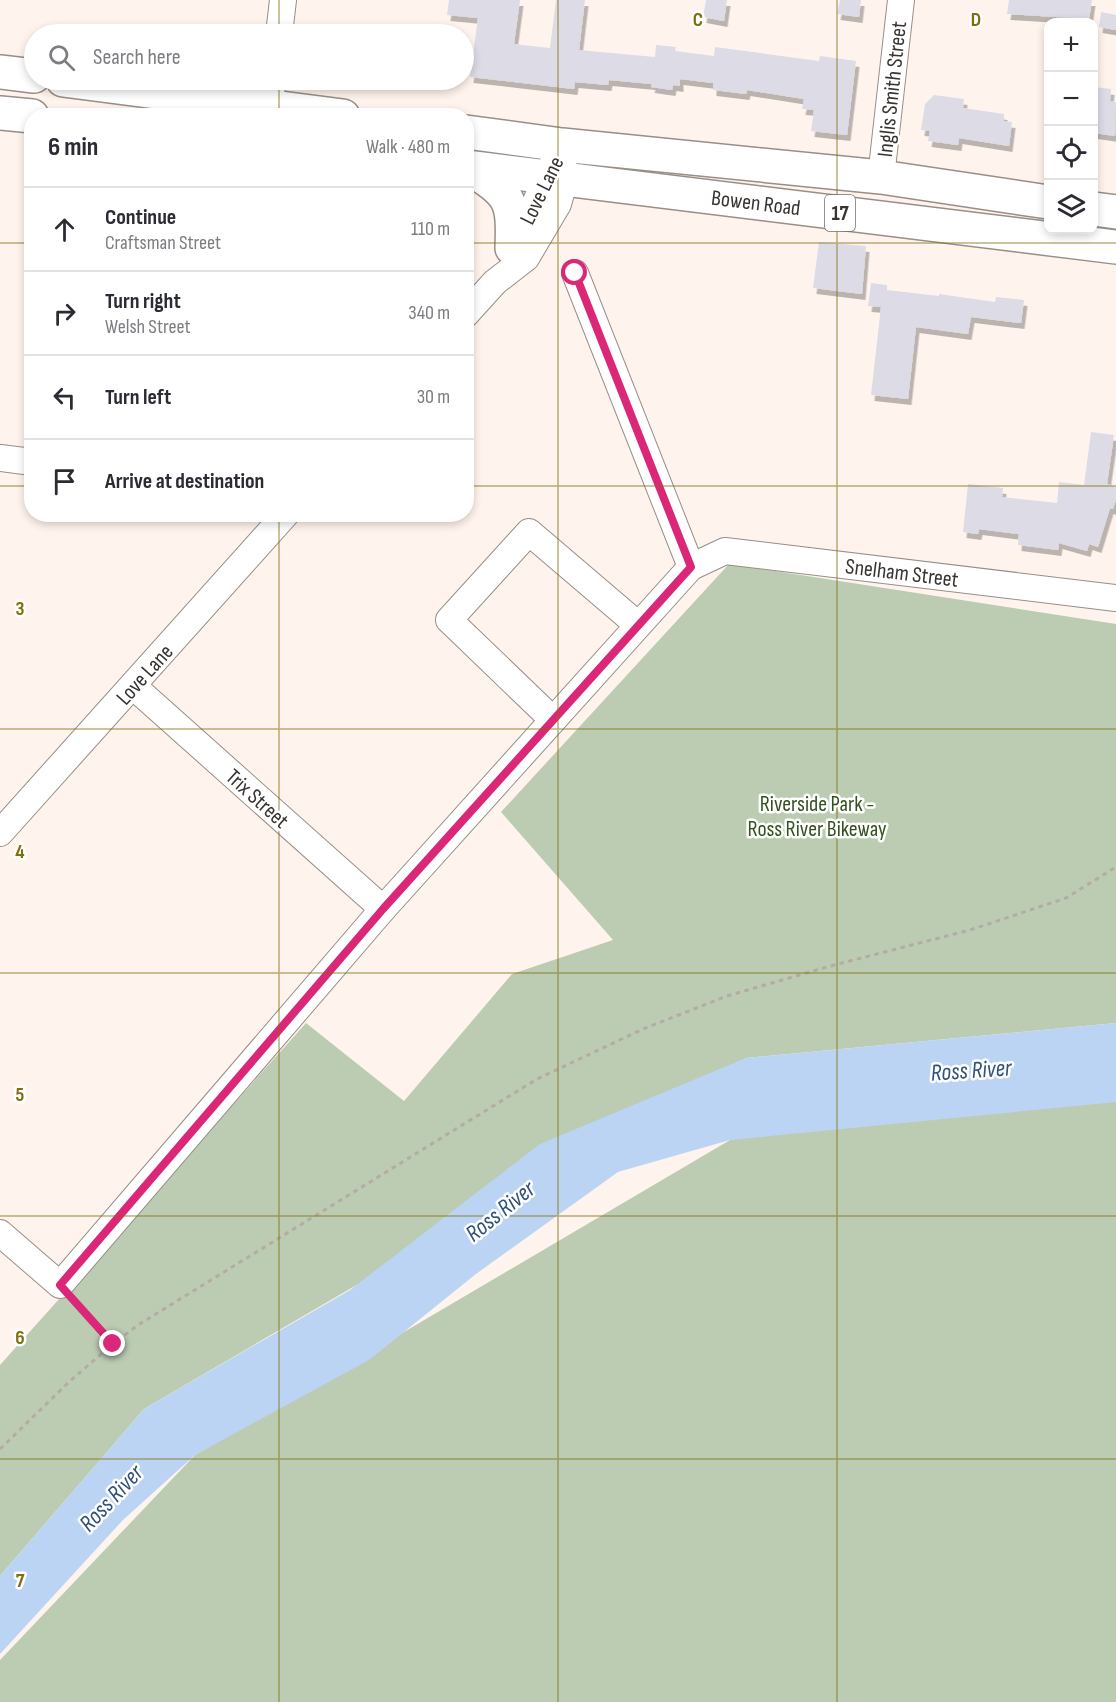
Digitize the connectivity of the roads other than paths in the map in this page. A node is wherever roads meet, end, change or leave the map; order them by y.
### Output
1 (284, 0) edge
2 (901, 0) edge
3 (280, 24) edge
4 (0, 72) edge
5 (24, 75) edge
6 (236, 90) edge
7 (271, 92) edge
8 (319, 108) edge
9 (0, 113) edge
10 (24, 115) edge
11 (474, 133) edge
12 (562, 145) junction
13 (474, 168) edge
14 (474, 171) edge
15 (881, 177) junction
16 (555, 178) junction
17 (1044, 201) edge
18 (1098, 210) edge
19 (1116, 212) edge
20 (512, 248) junction
21 (1116, 248) edge
22 (575, 273) dead end
23 (495, 282) junction
24 (474, 305) edge
25 (0, 458) edge
26 (24, 461) edge
27 (279, 522) edge
28 (691, 567) junction
29 (1116, 598) edge
30 (638, 626) junction
31 (133, 686) junction
32 (553, 720) junction
33 (0, 833) edge
34 (383, 909) junction
35 (0, 1233) edge

1 - 3 street
2 - 15 street, Inglis Smith Street
4 - 5 main road
6 - 7 main road
7 - 8 main road
9 - 10 main road
11 - 12 main road, Bowen Road / 17
12 - 15 main road, Bowen Road / 17
12 - 16 street, Love Lane
13 - 16 main road, Bowen Road / 17
14 - 20 main road
15 - 17 main road, Bowen Road / 17
16 - 20 street, Love Lane
16 - 21 main road, Bowen Road / 17
16 - 23 street, Love Lane
18 - 19 main road
20 - 23 street, Love Lane
22 - 28 street
23 - 24 street, Love Lane
25 - 26 street
27 - 31 street, Love Lane
28 - 29 street, Snelham Street
28 - 30 street
30 - 32 street
30 - 32 street
31 - 33 street, Love Lane
31 - 34 street, Trix Street
32 - 34 street
34 - 35 street

